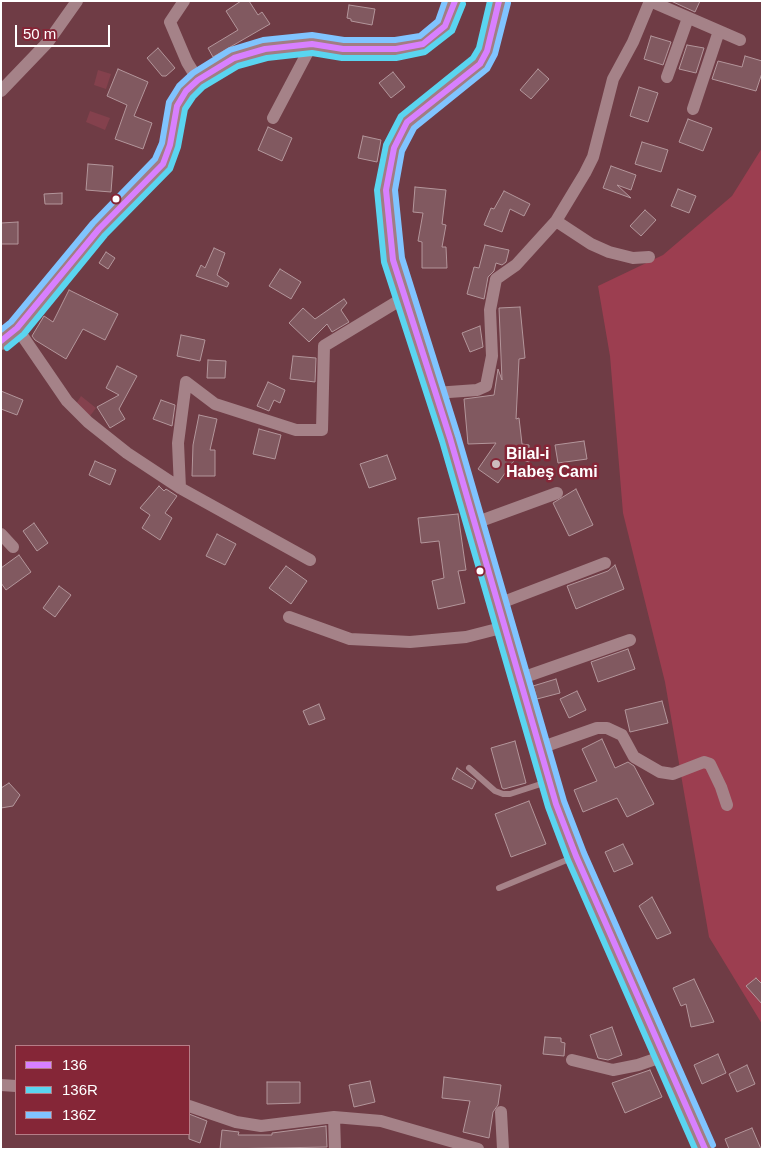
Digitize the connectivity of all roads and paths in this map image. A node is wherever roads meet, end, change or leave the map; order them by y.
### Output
1 (77, 1) edge
2 (184, 1) edge
3 (455, 1) edge
4 (498, 1) edge
5 (650, 1) edge
6 (688, 18) junction
7 (719, 31) junction
8 (740, 40) dead end
9 (312, 44) junction
10 (667, 77) dead end
11 (198, 80) junction
12 (1, 91) edge
13 (692, 108) dead end
14 (273, 118) dead end
15 (556, 221) junction
16 (648, 257) dead end
17 (405, 297) junction
18 (17, 328) junction
19 (1, 342) edge
20 (435, 393) junction
21 (180, 488) junction
22 (557, 493) dead end
23 (475, 523) junction
24 (1, 534) edge
25 (13, 547) dead end
26 (310, 560) dead end
27 (605, 563) dead end
28 (498, 604) junction
29 (288, 617) dead end
30 (505, 627) junction
31 (630, 640) dead end
32 (519, 678) junction
33 (540, 748) junction
34 (469, 768) dead end
35 (549, 781) junction
36 (727, 805) dead end
37 (576, 856) junction
38 (499, 888) dead end
39 (664, 1056) junction
40 (572, 1060) dead end
41 (1, 1085) edge
42 (15, 1086) edge
43 (190, 1106) edge
44 (501, 1112) dead end
45 (334, 1116) junction
46 (335, 1149) edge
47 (478, 1149) edge
48 (503, 1149) edge
49 (705, 1149) edge

1 - 12 street
2 - 11 street
3 - 9 main road
4 - 17 main road
5 - 6 street
5 - 15 street
6 - 7 street
6 - 10 street
7 - 8 street
7 - 13 street
9 - 11 main road
9 - 14 street
11 - 18 main road
15 - 16 street
15 - 20 street
17 - 20 main road
17 - 21 street
18 - 19 main road
18 - 21 street
20 - 23 main road
21 - 26 street
22 - 23 street
23 - 28 main road
24 - 25 street
27 - 28 street
28 - 30 main road
29 - 30 street
30 - 32 main road
31 - 32 street
32 - 33 main road
33 - 35 main road
33 - 36 street
34 - 35 lane
35 - 37 main road
37 - 38 lane
37 - 39 main road
39 - 40 street
39 - 49 main road
41 - 42 street
43 - 45 street
44 - 48 street
45 - 46 street
45 - 47 street

